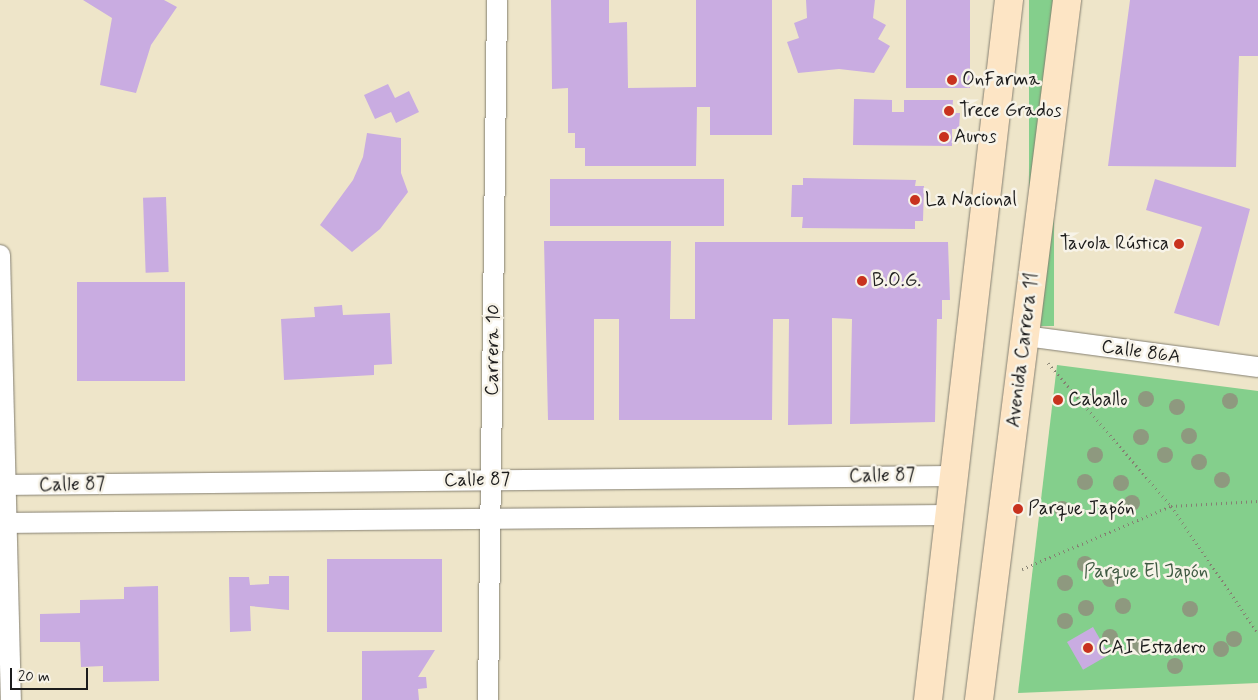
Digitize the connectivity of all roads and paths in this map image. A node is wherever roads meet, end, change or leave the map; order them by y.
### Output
1 (497, 0) edge
2 (1009, 0) edge
3 (1067, 0) edge
4 (0, 255) edge
5 (1025, 336) junction
6 (1258, 367) edge
7 (953, 476) junction
8 (492, 480) junction
9 (4, 485) edge
10 (1258, 501) edge
11 (1171, 506) junction
12 (949, 515) junction
13 (491, 518) junction
14 (4, 523) edge
15 (994, 580) junction
16 (1258, 633) edge
17 (11, 700) edge
18 (488, 700) edge
19 (928, 700) edge
20 (979, 700) edge

1 - 8 street, Carrera 10
2 - 7 main road
3 - 5 main road, Avenida Carrera 11
4 - 9 street
5 - 6 street, Calle 86A
5 - 11 path
5 - 15 main road, Avenida Carrera 11
7 - 8 street, Calle 87
7 - 12 main road
8 - 9 street, Calle 87
8 - 13 street, Carrera 10
9 - 14 street
10 - 11 path
11 - 15 path
11 - 16 path
12 - 13 street, Calle 87
12 - 19 main road
13 - 14 street, Calle 87
13 - 18 street, Carrera 10
14 - 17 street
15 - 20 main road, Avenida Carrera 11

